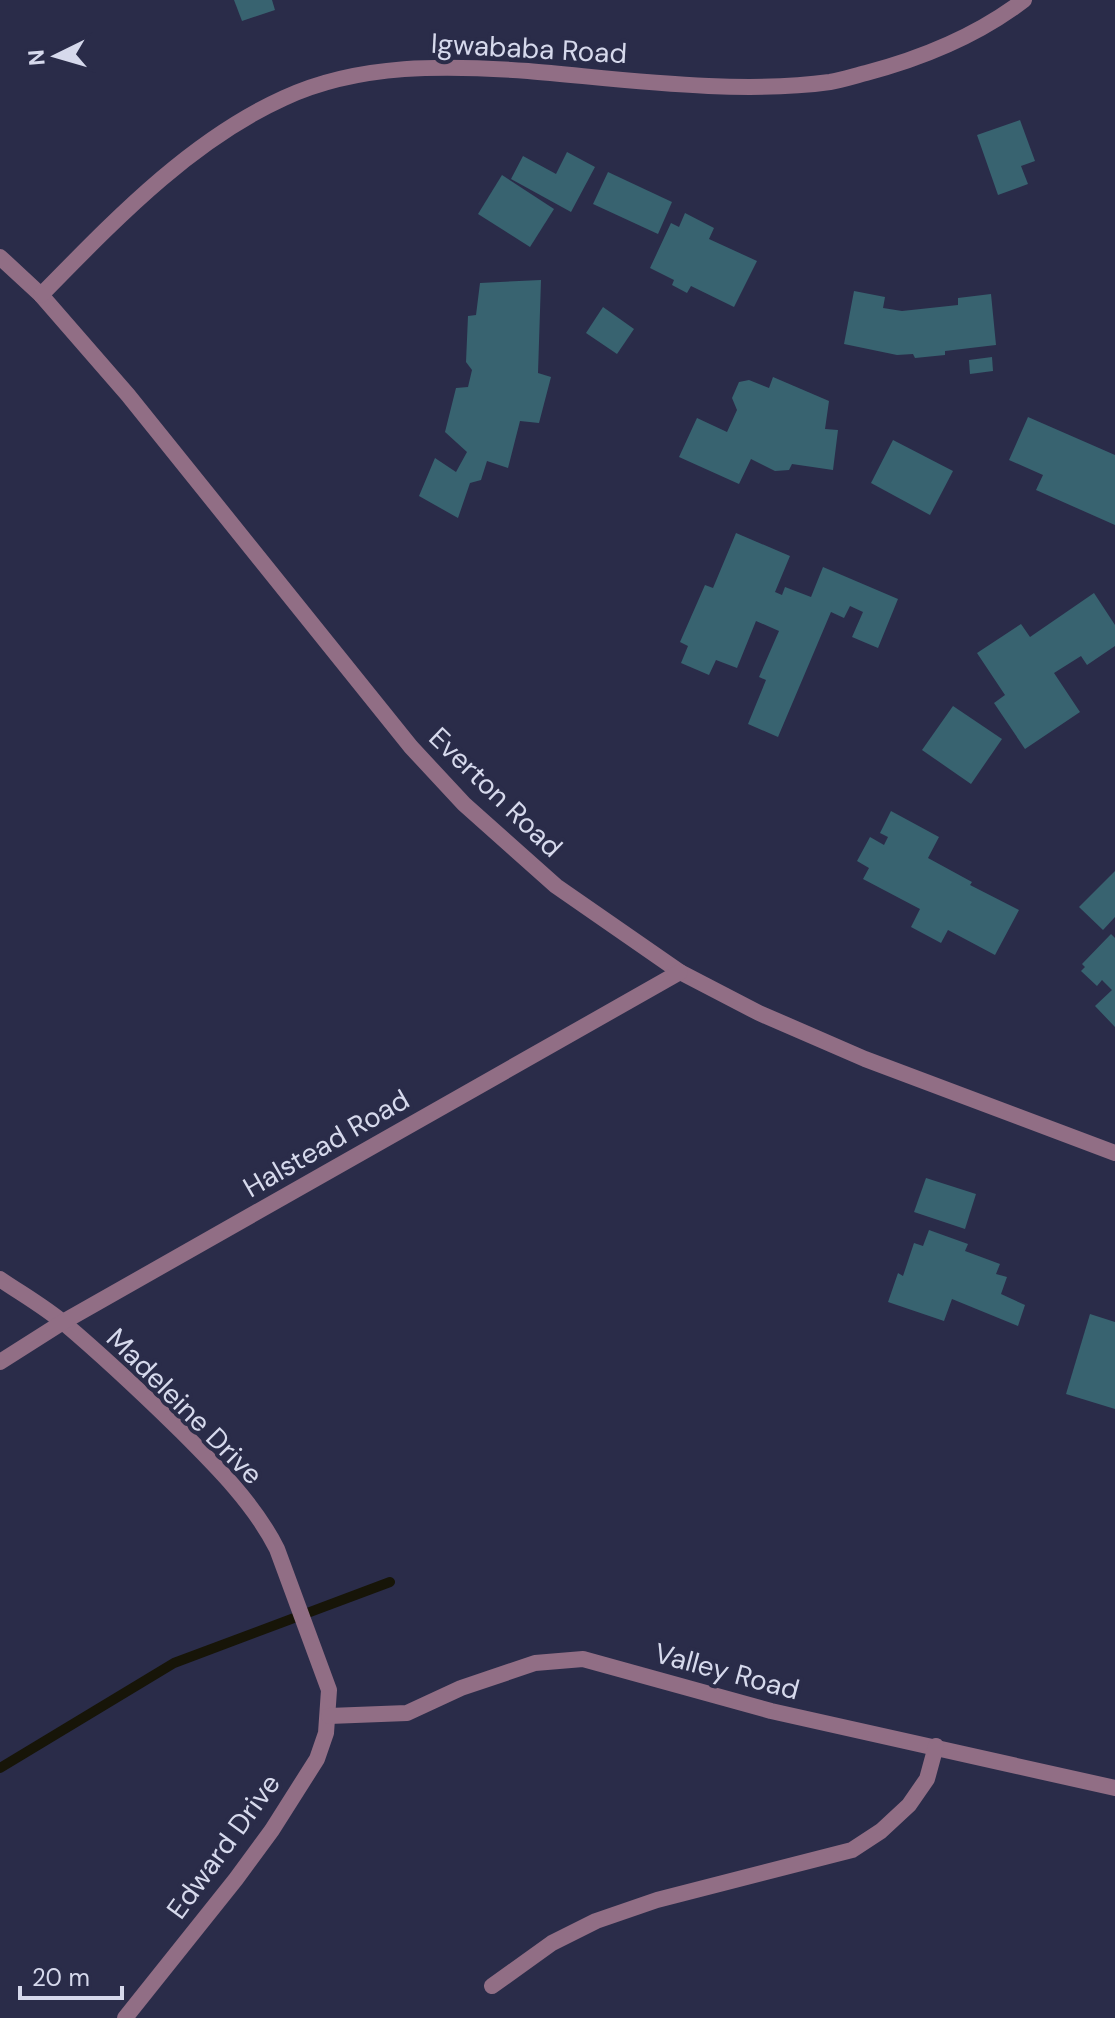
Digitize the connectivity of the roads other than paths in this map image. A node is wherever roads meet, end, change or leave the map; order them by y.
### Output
1 (1024, 0) edge
2 (0, 257) edge
3 (41, 295) junction
4 (680, 972) junction
5 (1115, 1153) edge
6 (0, 1279) edge
7 (63, 1322) junction
8 (0, 1362) edge
9 (329, 1690) joint
10 (329, 1716) junction
11 (936, 1746) junction
12 (1115, 1788) edge
13 (492, 1986) dead end
14 (125, 2018) edge

1 - 3 street, Igwababa Road
2 - 3 street, Everton Road
3 - 4 street, Everton Road
4 - 5 street, Everton Road
4 - 7 street, Halstead Road
6 - 7 street, Madeleine Drive
7 - 8 street, Halstead Road
7 - 9 street, Madeleine Drive
9 - 10 street, Edward Drive
10 - 11 street, Valley Road
10 - 14 street, Edward Drive
11 - 12 street, Valley Road
11 - 13 street

